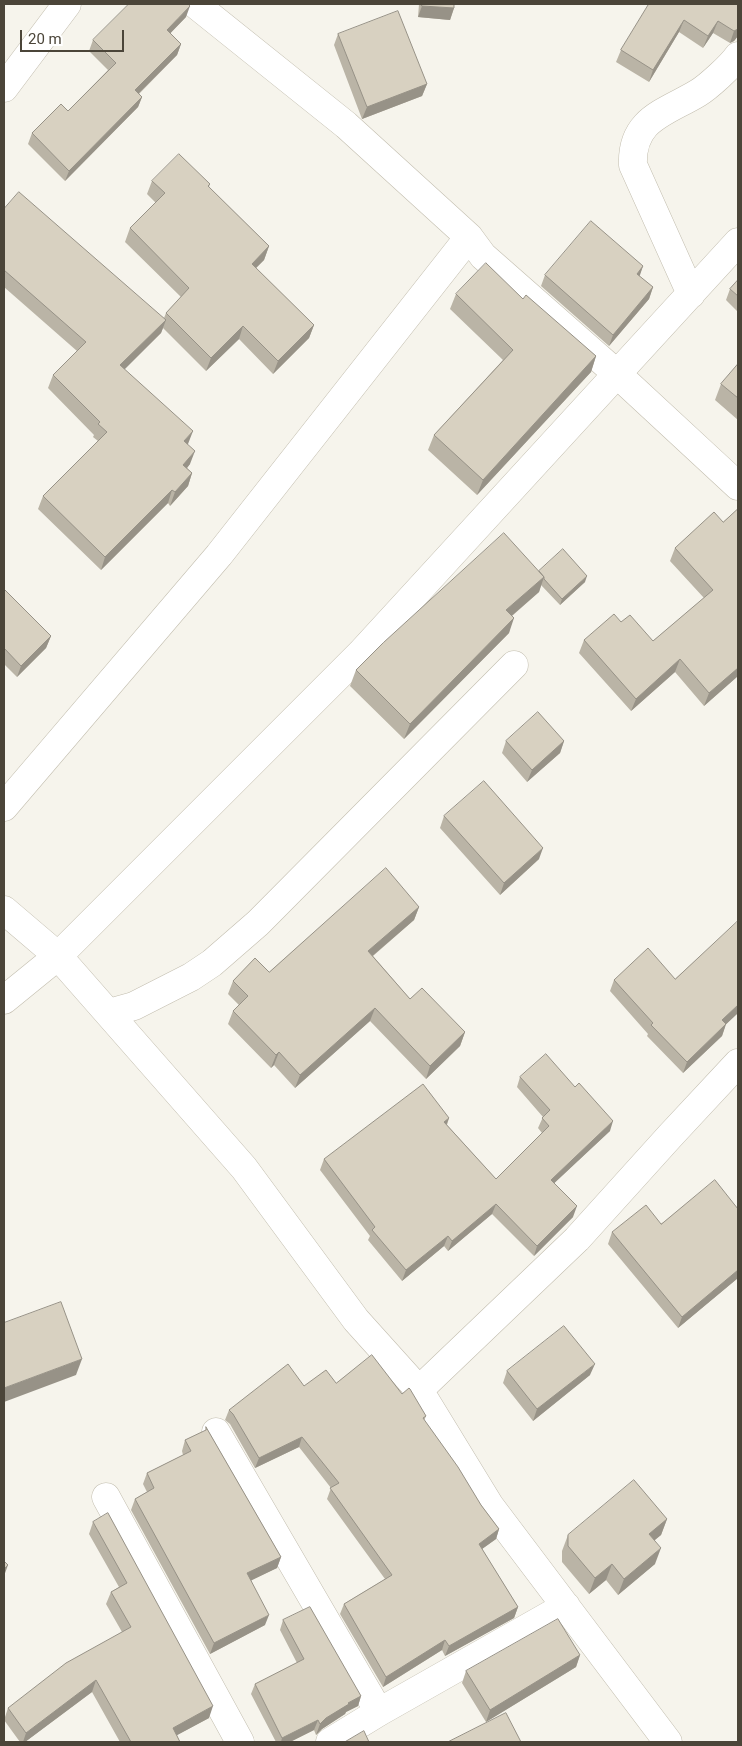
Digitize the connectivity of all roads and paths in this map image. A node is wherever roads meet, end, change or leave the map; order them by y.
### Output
1 (67, 4) edge
2 (195, 4) edge
3 (738, 56) edge
4 (4, 88) edge
5 (469, 237) junction
6 (738, 242) edge
7 (691, 294) junction
8 (616, 374) junction
9 (738, 486) edge
10 (514, 665) dead end
11 (4, 807) edge
12 (4, 910) edge
13 (58, 956) junction
14 (4, 1000) edge
15 (109, 1013) junction
16 (738, 1063) edge
17 (419, 1390) junction
18 (216, 1432) dead end
19 (106, 1497) dead end
20 (566, 1606) junction
21 (379, 1712) junction
22 (240, 1742) edge
23 (330, 1742) edge
24 (668, 1742) edge

1 - 4 street
2 - 5 street
3 - 7 street
5 - 8 street
5 - 11 street
6 - 7 street
7 - 8 street
8 - 9 street
8 - 13 street
10 - 15 street
12 - 13 street
13 - 14 street
13 - 15 street
15 - 17 street
16 - 17 street
17 - 20 street
18 - 21 street
19 - 22 street
20 - 21 street
20 - 24 street
21 - 23 street

